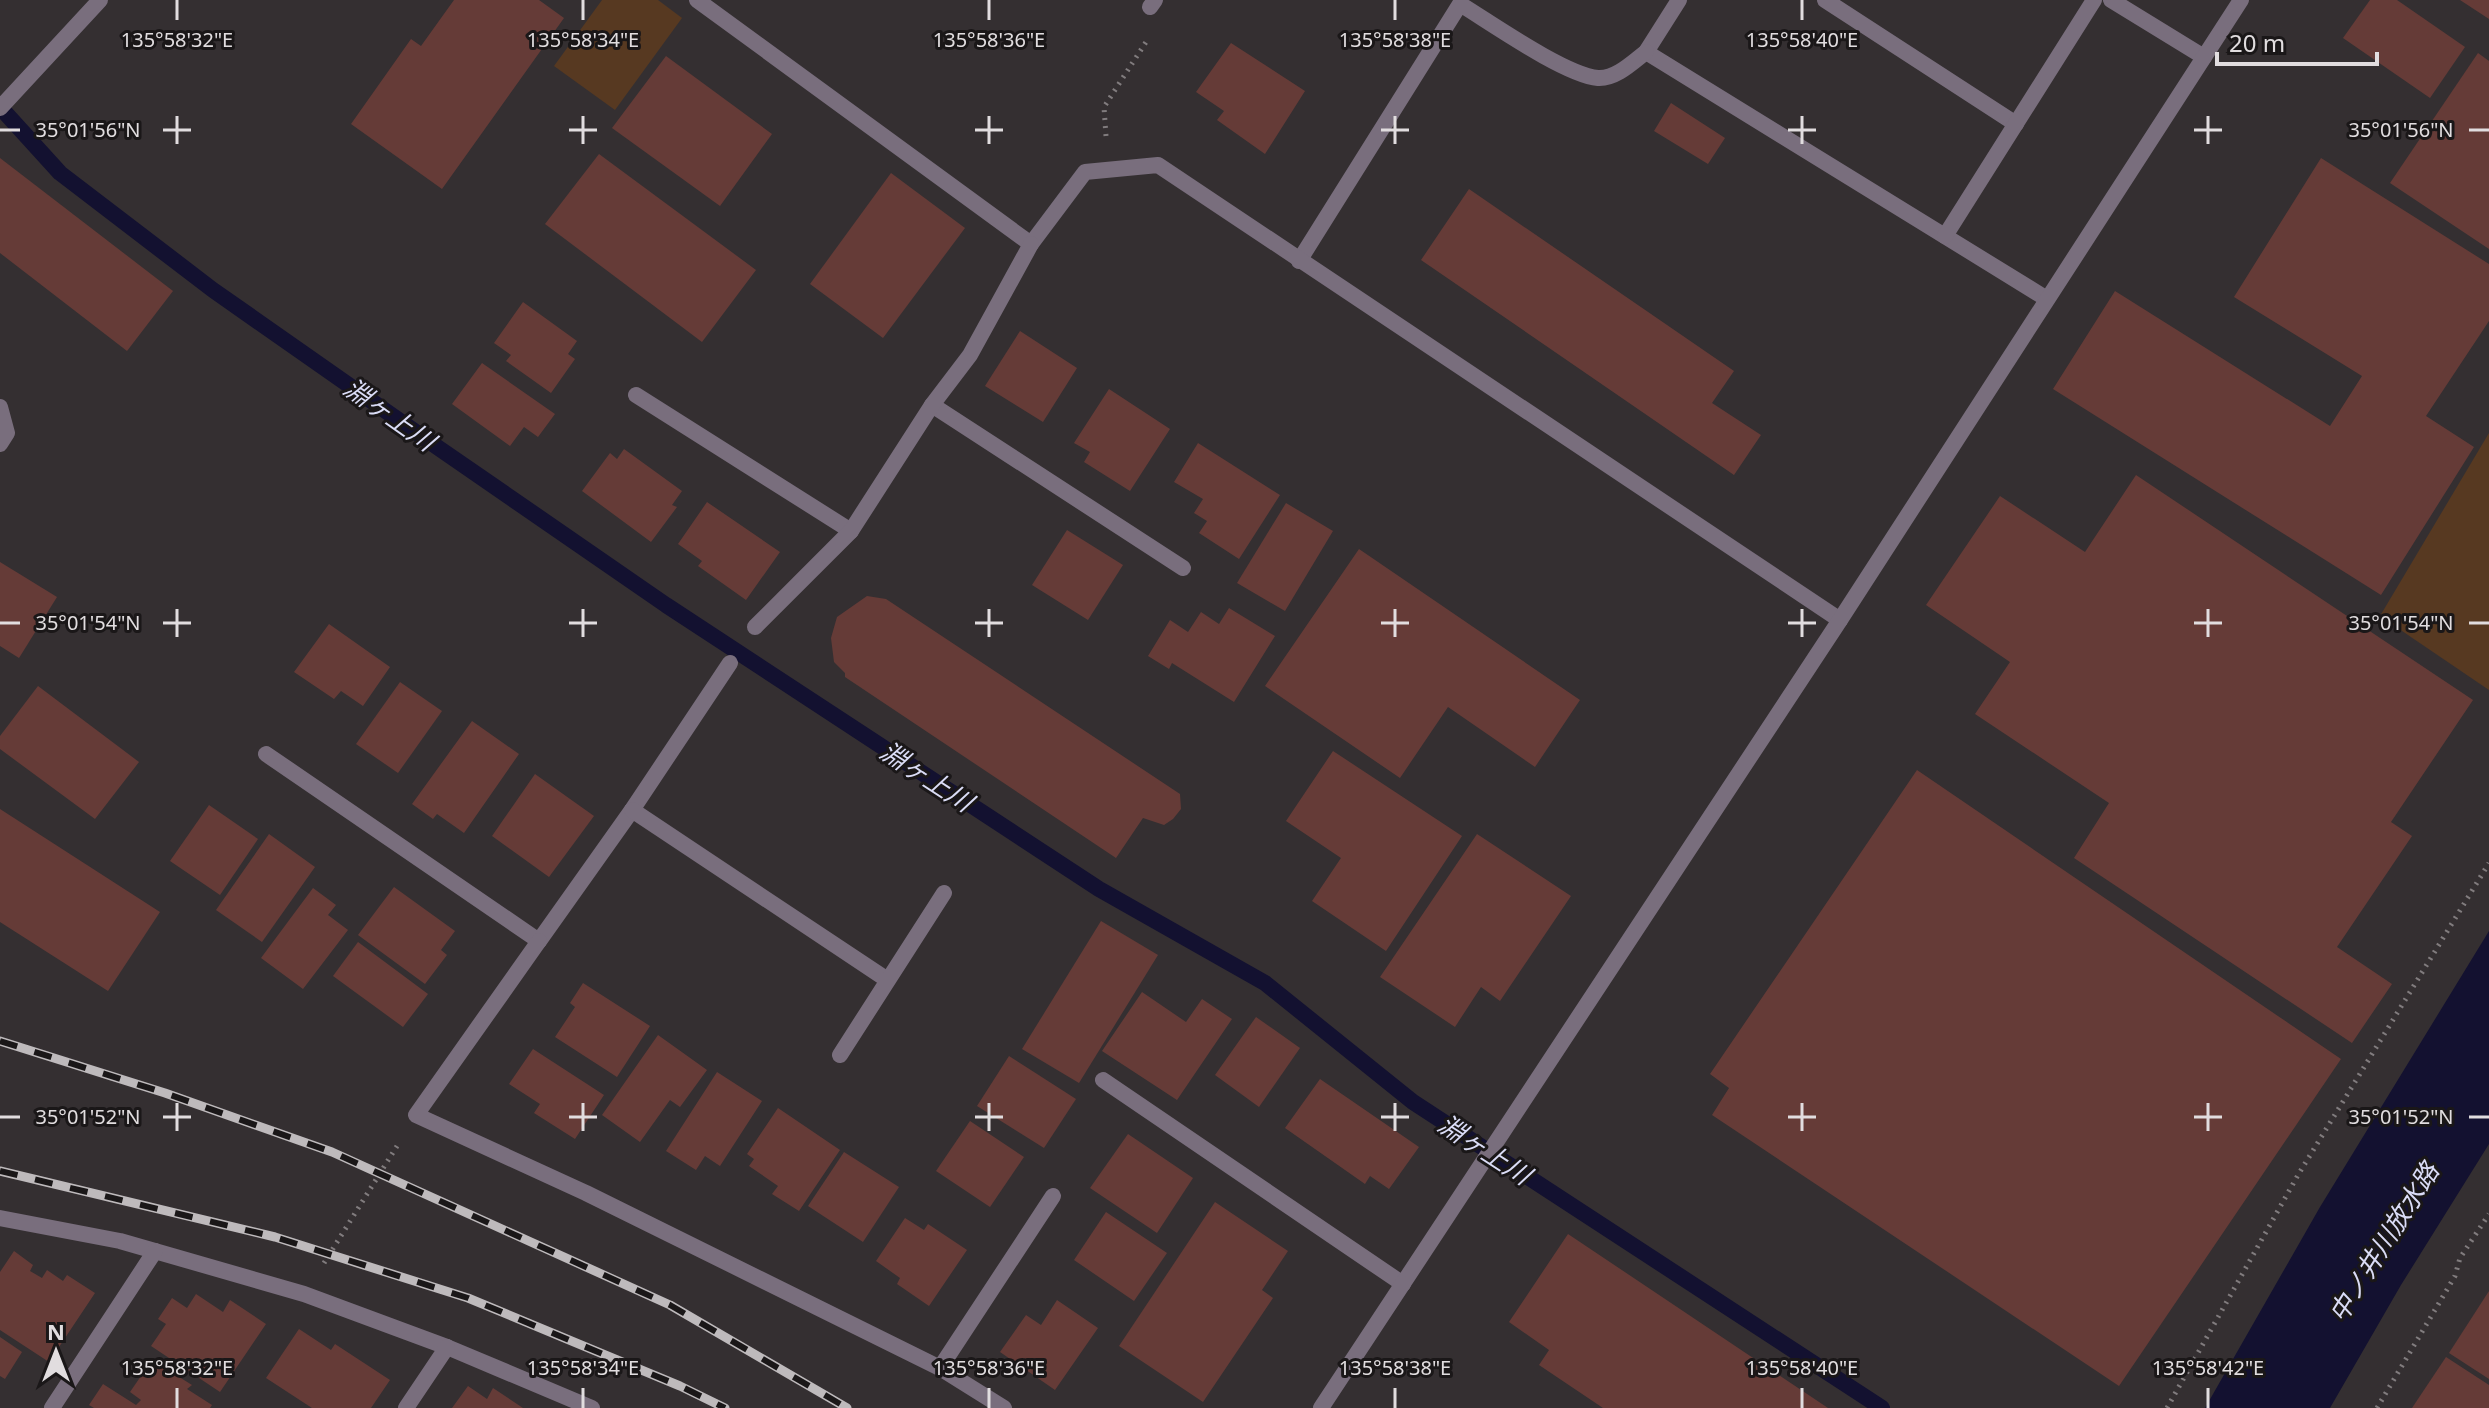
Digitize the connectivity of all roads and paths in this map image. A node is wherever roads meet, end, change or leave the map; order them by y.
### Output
1 (100, 0) edge
2 (697, 0) edge
3 (1679, 0) edge
4 (1825, 0) edge
5 (2094, 0) edge
6 (2111, 0) edge
7 (2241, 0) edge
8 (1153, 4) edge
9 (1646, 52) junction
10 (2204, 57) junction
11 (0, 108) edge
12 (2016, 124) junction
13 (1109, 169) junction
14 (1945, 236) junction
15 (1031, 244) junction
16 (1299, 261) junction
17 (2047, 299) junction
18 (636, 395) dead end
19 (932, 405) junction
20 (0, 407) edge
21 (0, 444) edge
22 (851, 531) junction
23 (1183, 568) dead end
24 (1840, 620) junction
25 (755, 627) dead end
26 (730, 663) dead end
27 (266, 754) dead end
28 (632, 810) junction
29 (2489, 863) edge
30 (944, 893) dead end
31 (539, 941) junction
32 (886, 979) junction
33 (840, 1055) dead end
34 (1103, 1080) dead end
35 (416, 1115) junction
36 (1053, 1196) dead end
37 (2489, 1214) edge
38 (0, 1218) edge
39 (155, 1251) junction
40 (1403, 1284) junction
41 (304, 1294) junction
42 (447, 1347) junction
43 (940, 1368) junction
44 (52, 1408) edge
45 (406, 1408) edge
46 (592, 1408) edge
47 (1004, 1408) edge
48 (1321, 1408) edge
49 (2167, 1408) edge
50 (2377, 1408) edge

1 - 11 street
2 - 15 street
3 - 9 street
4 - 12 street
5 - 12 street
6 - 10 street
7 - 10 street
8 - 13 path
9 - 14 street
9 - 16 street
10 - 17 street
12 - 14 street
13 - 15 street
13 - 16 street
14 - 17 street
15 - 19 street
16 - 24 street
17 - 24 street
18 - 22 street
19 - 22 street
19 - 23 street
20 - 21 street
22 - 25 street
24 - 40 street
26 - 28 street
27 - 31 street
28 - 31 street
28 - 32 street
29 - 49 path
30 - 32 street
31 - 35 street
32 - 33 street
34 - 40 street
35 - 41 path
35 - 43 street
36 - 43 street
37 - 50 path
38 - 39 street
39 - 41 street
39 - 44 street
40 - 48 street
41 - 42 street
42 - 45 street
42 - 46 street
43 - 47 street

